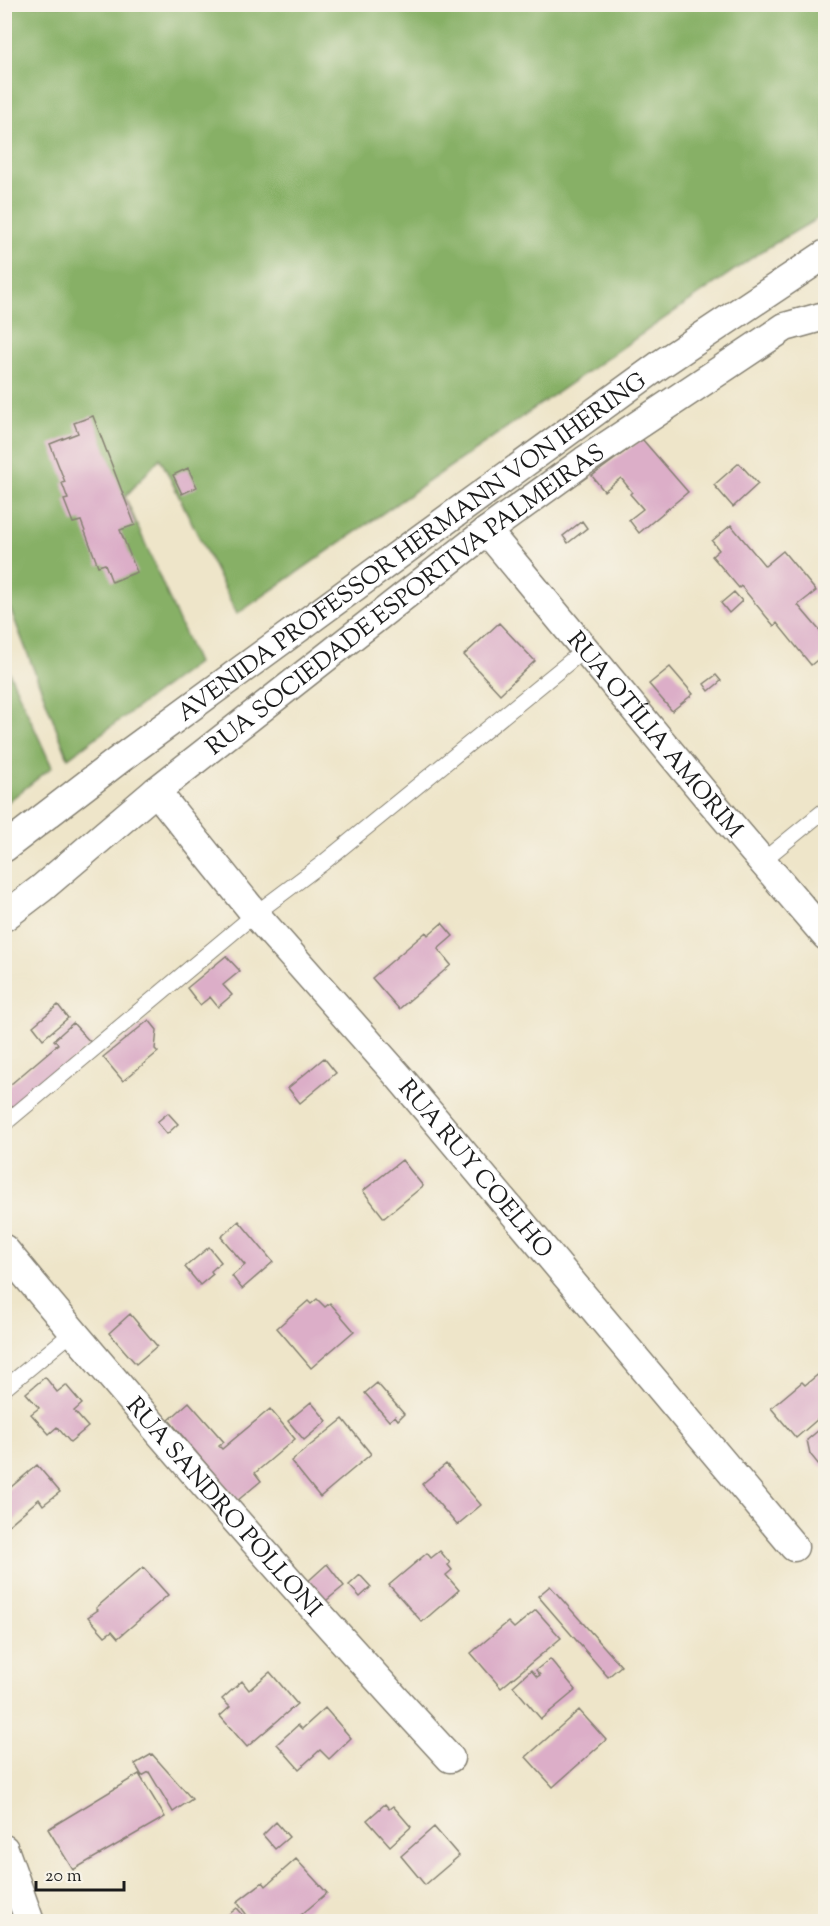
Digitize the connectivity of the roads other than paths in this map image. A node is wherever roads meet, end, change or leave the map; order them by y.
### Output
1 (825, 254) edge
2 (825, 318) edge
3 (487, 531) junction
4 (585, 650) junction
5 (156, 791) junction
6 (825, 809) edge
7 (4, 848) edge
8 (761, 862) junction
9 (255, 914) junction
10 (4, 917) edge
11 (825, 936) edge
12 (4, 1124) edge
13 (4, 1249) edge
14 (73, 1332) junction
15 (4, 1389) edge
16 (794, 1547) dead end
17 (450, 1758) dead end
18 (4, 1849) edge
19 (30, 1922) edge

1 - 7 street, AVENIDA PROFESSOR HERMANN VON IHERING
2 - 3 street, RUA SOCIEDADE ESPORTIVA PALMEIRAS
3 - 4 street, RUA OTÍLIA AMORIM
3 - 5 street, RUA SOCIEDADE ESPORTIVA PALMEIRAS
4 - 8 street, RUA OTÍLIA AMORIM
4 - 9 lane
5 - 9 street, RUA RUY COELHO
5 - 10 street, RUA SOCIEDADE ESPORTIVA PALMEIRAS
6 - 8 lane
8 - 11 street, RUA OTÍLIA AMORIM
9 - 12 lane
9 - 16 street, RUA RUY COELHO
13 - 14 street, RUA SANDRO POLLONI
14 - 15 lane
14 - 17 street, RUA SANDRO POLLONI
18 - 19 street

